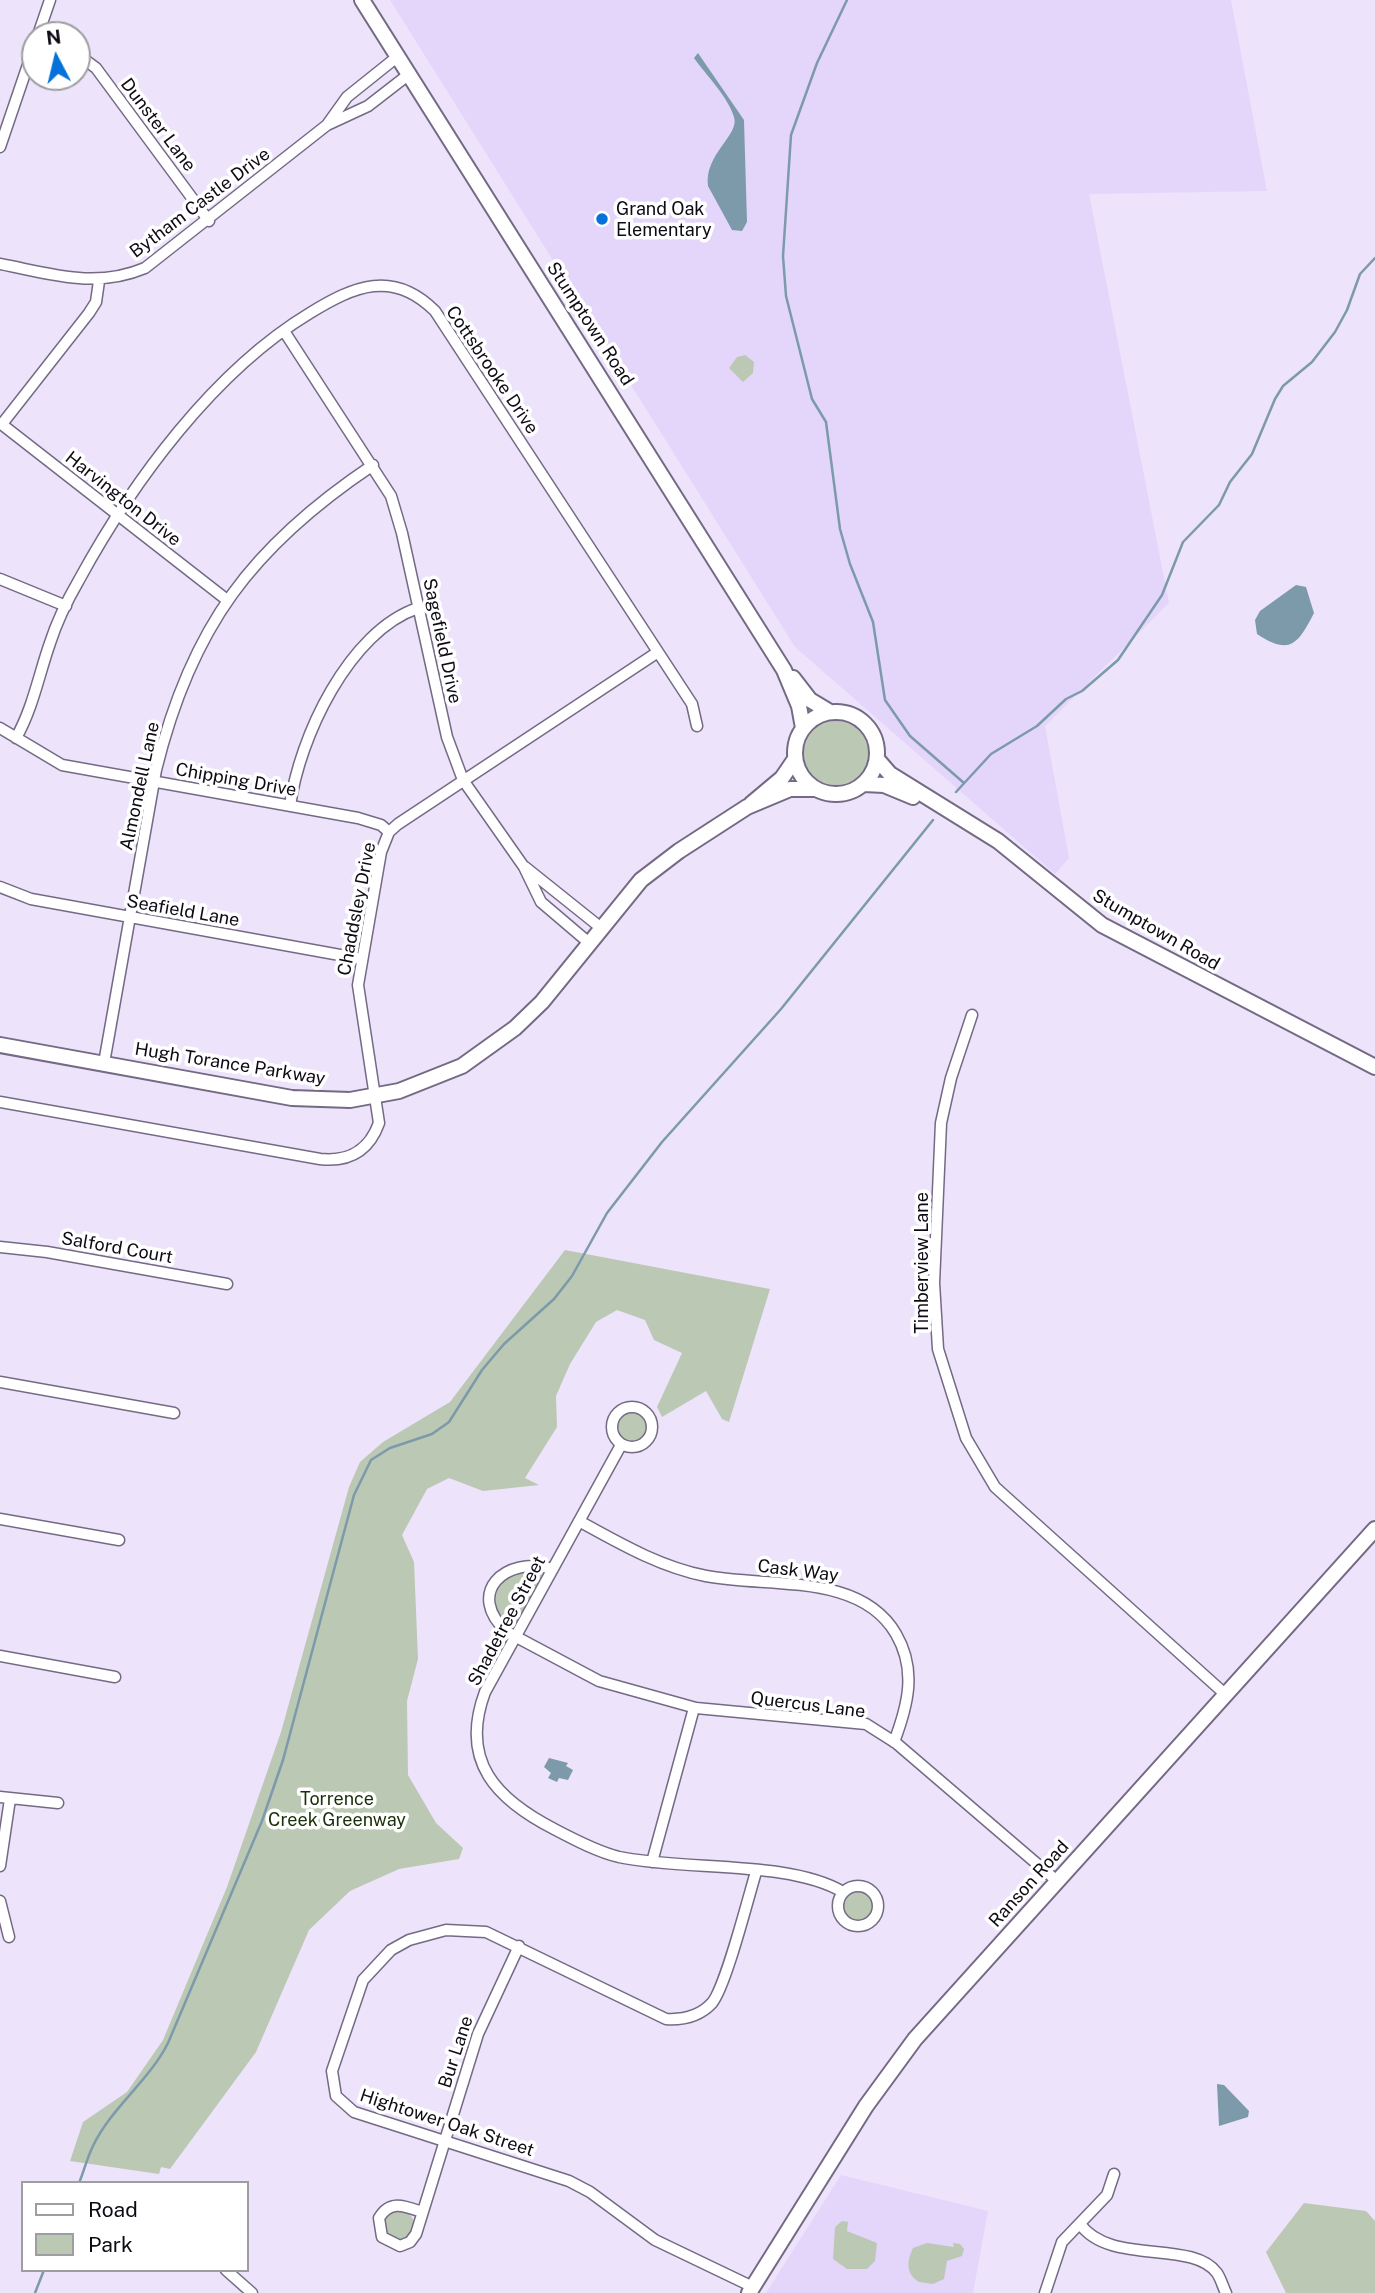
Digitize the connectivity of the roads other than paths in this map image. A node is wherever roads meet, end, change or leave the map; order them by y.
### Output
1 (50, 0) edge
2 (362, 0) edge
3 (43, 21) edge
4 (397, 57) junction
5 (91, 64) edge
6 (21, 74) edge
7 (408, 75) junction
8 (5, 109) edge
9 (327, 125) junction
10 (0, 147) edge
11 (209, 220) junction
12 (0, 264) edge
13 (99, 281) junction
14 (284, 331) junction
15 (1, 423) edge
16 (373, 465) junction
17 (119, 517) junction
18 (0, 579) edge
19 (227, 600) junction
20 (66, 606) junction
21 (418, 608) junction
22 (658, 652) junction
23 (784, 670) junction
24 (830, 712) junction
25 (697, 726) dead end
26 (803, 727) junction
27 (0, 728) edge
28 (16, 738) junction
29 (795, 759) junction
30 (877, 759) junction
31 (463, 780) junction
32 (153, 782) junction
33 (864, 783) junction
34 (816, 789) junction
35 (932, 802) junction
36 (290, 806) junction
37 (747, 807) junction
38 (389, 832) junction
39 (524, 867) junction
40 (0, 887) edge
41 (131, 917) junction
42 (600, 927) junction
43 (588, 943) junction
44 (362, 959) junction
45 (972, 1015) dead end
46 (0, 1045) edge
47 (104, 1063) junction
48 (1375, 1067) edge
49 (376, 1096) junction
50 (0, 1102) edge
51 (0, 1247) edge
52 (228, 1284) dead end
53 (0, 1382) edge
54 (174, 1413) dead end
55 (621, 1445) junction
56 (0, 1519) edge
57 (579, 1521) junction
58 (1375, 1529) edge
59 (119, 1540) dead end
60 (553, 1569) junction
61 (515, 1637) junction
62 (0, 1656) edge
63 (115, 1677) dead end
64 (1225, 1695) junction
65 (694, 1708) junction
66 (894, 1742) junction
67 (5, 1798) edge
68 (58, 1803) dead end
69 (652, 1862) junction
70 (0, 1866) edge
71 (756, 1872) junction
72 (1057, 1881) junction
73 (843, 1892) junction
74 (0, 1901) edge
75 (9, 1937) dead end
76 (519, 1946) junction
77 (445, 2140) junction
78 (1114, 2174) dead end
79 (422, 2212) junction
80 (1080, 2224) junction
81 (228, 2272) edge
82 (751, 2290) edge
83 (252, 2293) edge
84 (1045, 2293) edge
85 (1226, 2293) edge

1 - 3 street
2 - 4 street, Stumptown Road
4 - 7 street, Stumptown Road
4 - 9 street, Bytham Castle Drive
5 - 11 street, Dunster Lane
6 - 8 street
7 - 9 street, Bytham Castle Drive
7 - 23 street, Stumptown Road
8 - 10 street
9 - 11 street, Bytham Castle Drive
11 - 13 street, Bytham Castle Drive
12 - 13 street, Bytham Castle Drive
13 - 15 street
14 - 16 street, Sagefield Drive
14 - 17 street, Cottsbrooke Drive
14 - 22 street, Cottsbrooke Drive
15 - 17 street, Harvington Drive
16 - 19 street, Almondell Lane
16 - 21 street, Sagefield Drive
17 - 19 street, Harvington Drive
17 - 20 street, Cottsbrooke Drive
18 - 20 street
19 - 32 street, Almondell Lane
20 - 28 street, Cottsbrooke Drive
21 - 31 street, Sagefield Drive
21 - 36 street
22 - 25 street, Cottsbrooke Drive
22 - 31 street, Chaddsley Drive
23 - 24 street, Stumptown Road
23 - 26 street, Stumptown Road
24 - 26 street
24 - 30 street
26 - 29 street
27 - 28 street, Chipping Drive
28 - 32 street, Chipping Drive
29 - 34 street
29 - 37 street, Hugh Torance Parkway
30 - 33 street
30 - 35 street, Stumptown Road
31 - 38 street, Chaddsley Drive
31 - 39 street, Sagefield Drive
32 - 36 street, Chipping Drive
32 - 41 street, Almondell Lane
33 - 34 street
33 - 35 street, Stumptown Road
34 - 37 street, Hugh Torance Parkway
35 - 48 street, Stumptown Road
36 - 38 street, Chipping Drive
37 - 42 street, Hugh Torance Parkway
38 - 44 street, Chaddsley Drive
39 - 42 street
39 - 43 street, Sagefield Drive
40 - 41 street, Seafield Lane
41 - 44 street, Seafield Lane
41 - 47 street, Almondell Lane
42 - 43 street, Hugh Torance Parkway
43 - 49 street, Hugh Torance Parkway
44 - 49 street, Chaddsley Drive
45 - 64 street, Timberview Lane
46 - 47 street, Hugh Torance Parkway
47 - 49 street, Hugh Torance Parkway
49 - 50 street, Chaddsley Drive
51 - 52 street, Salford Court
53 - 54 street
55 - 55 street
55 - 57 street, Shadetree Street
56 - 59 street
57 - 60 street, Shadetree Street
57 - 66 street, Cask Way
58 - 64 street, Ranson Road
60 - 61 street, Shadetree Street
60 - 61 street
61 - 65 street, Quercus Lane
61 - 69 street, Shadetree Street
62 - 63 street
64 - 72 street, Ranson Road
65 - 66 street, Quercus Lane
65 - 69 street
66 - 72 street, Quercus Lane
67 - 68 street
67 - 70 street
69 - 71 street, Shadetree Street
71 - 73 street, Shadetree Street
71 - 76 street, Hightower Oak Street
72 - 82 street, Ranson Road
73 - 73 street, Shadetree Street
74 - 75 street
76 - 77 street, Bur Lane
76 - 77 street, Hightower Oak Street
77 - 79 street, Bur Lane
77 - 82 street, Hightower Oak Street
78 - 80 street
79 - 79 street, Bur Lane
80 - 84 street
80 - 85 street
81 - 83 street

